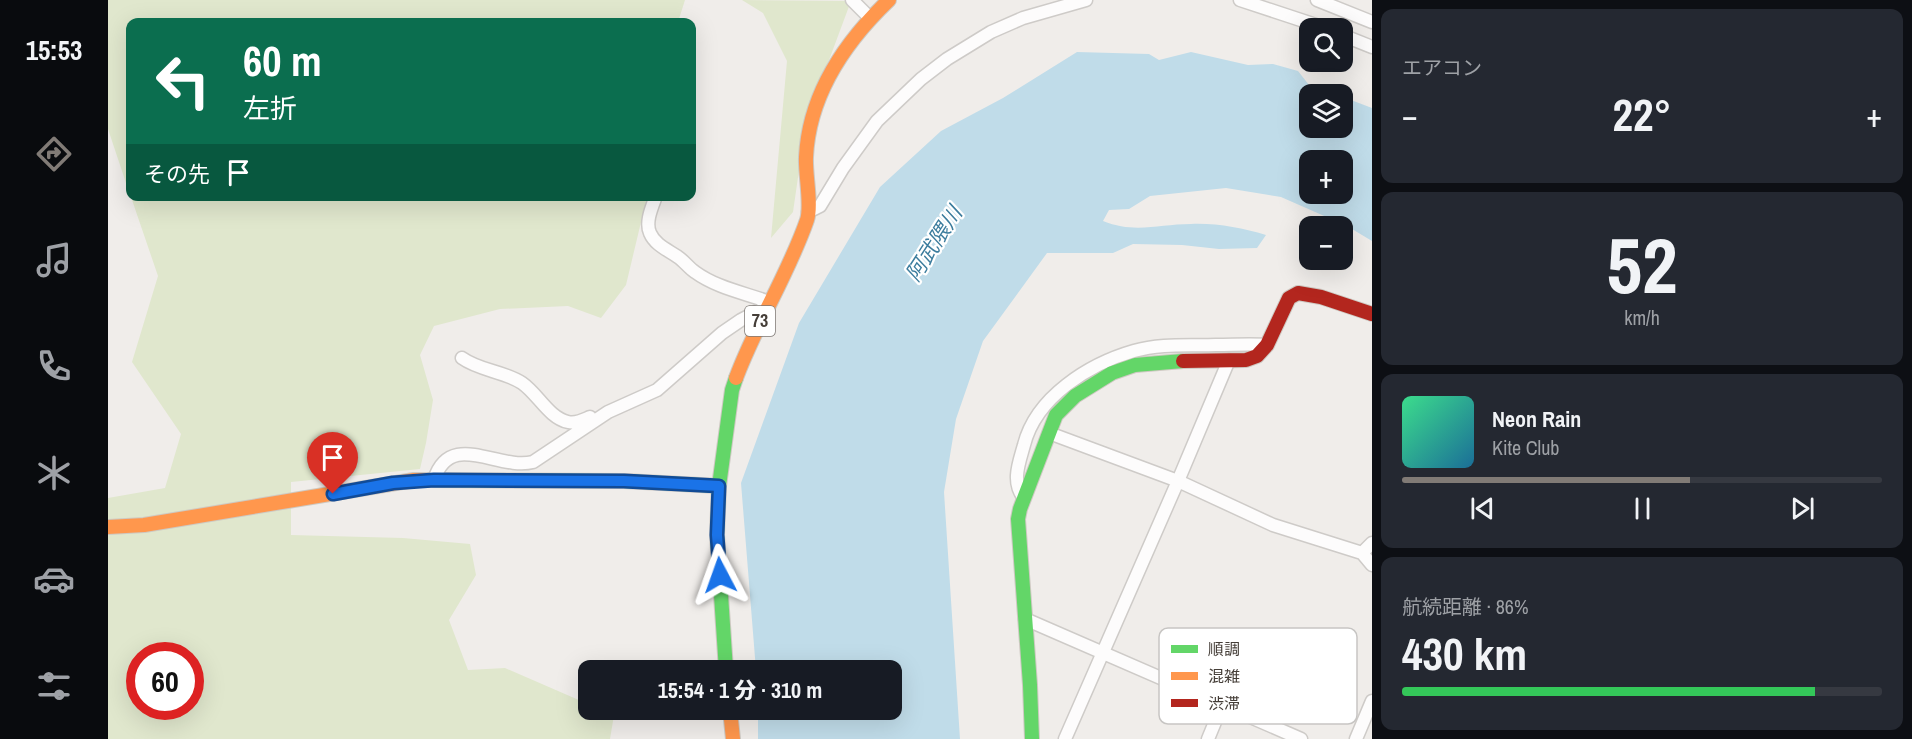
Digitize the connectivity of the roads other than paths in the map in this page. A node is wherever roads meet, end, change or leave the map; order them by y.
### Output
1 (852, 0) edge
2 (889, 0) edge
3 (1086, 0) edge
4 (1240, 0) edge
5 (1317, 0) edge
6 (870, 18) junction
7 (1299, 19) edge
8 (1372, 22) edge
9 (1353, 39) edge
10 (1372, 47) edge
11 (655, 201) edge
12 (808, 212) junction
13 (768, 305) junction
14 (1372, 314) edge
15 (1267, 345) junction
16 (462, 358) dead end
17 (1229, 360) junction
18 (603, 415) junction
19 (1048, 433) junction
20 (434, 480) junction
21 (1178, 481) junction
22 (719, 486) junction
23 (1024, 498) junction
24 (108, 527) edge
25 (1372, 543) edge
26 (1362, 553) junction
27 (1372, 565) edge
28 (1025, 619) junction
29 (1103, 652) junction
30 (725, 660) edge
31 (1159, 677) edge
32 (1372, 701) edge
33 (731, 720) edge
34 (1214, 724) edge
35 (1266, 724) edge
36 (733, 739) edge
37 (1032, 739) edge
38 (1065, 739) edge
39 (1208, 739) edge
40 (1301, 739) edge
41 (1356, 739) edge

1 - 6 street
2 - 6 street, 73
3 - 12 street
4 - 7 street
5 - 8 street
6 - 12 street, 73
9 - 10 street
11 - 13 street
12 - 13 street, 73
13 - 18 street
13 - 22 street, 73
14 - 15 street
15 - 17 street
15 - 23 street
16 - 18 street
17 - 19 street
17 - 21 street
18 - 20 street
19 - 21 street
19 - 23 street
20 - 22 street
20 - 24 street
21 - 26 street
21 - 29 street
22 - 30 street, 73
23 - 28 street
25 - 26 street
26 - 27 street
28 - 29 street
28 - 37 street
29 - 31 street
29 - 38 street
32 - 41 street
33 - 36 street
34 - 39 street
35 - 40 street

